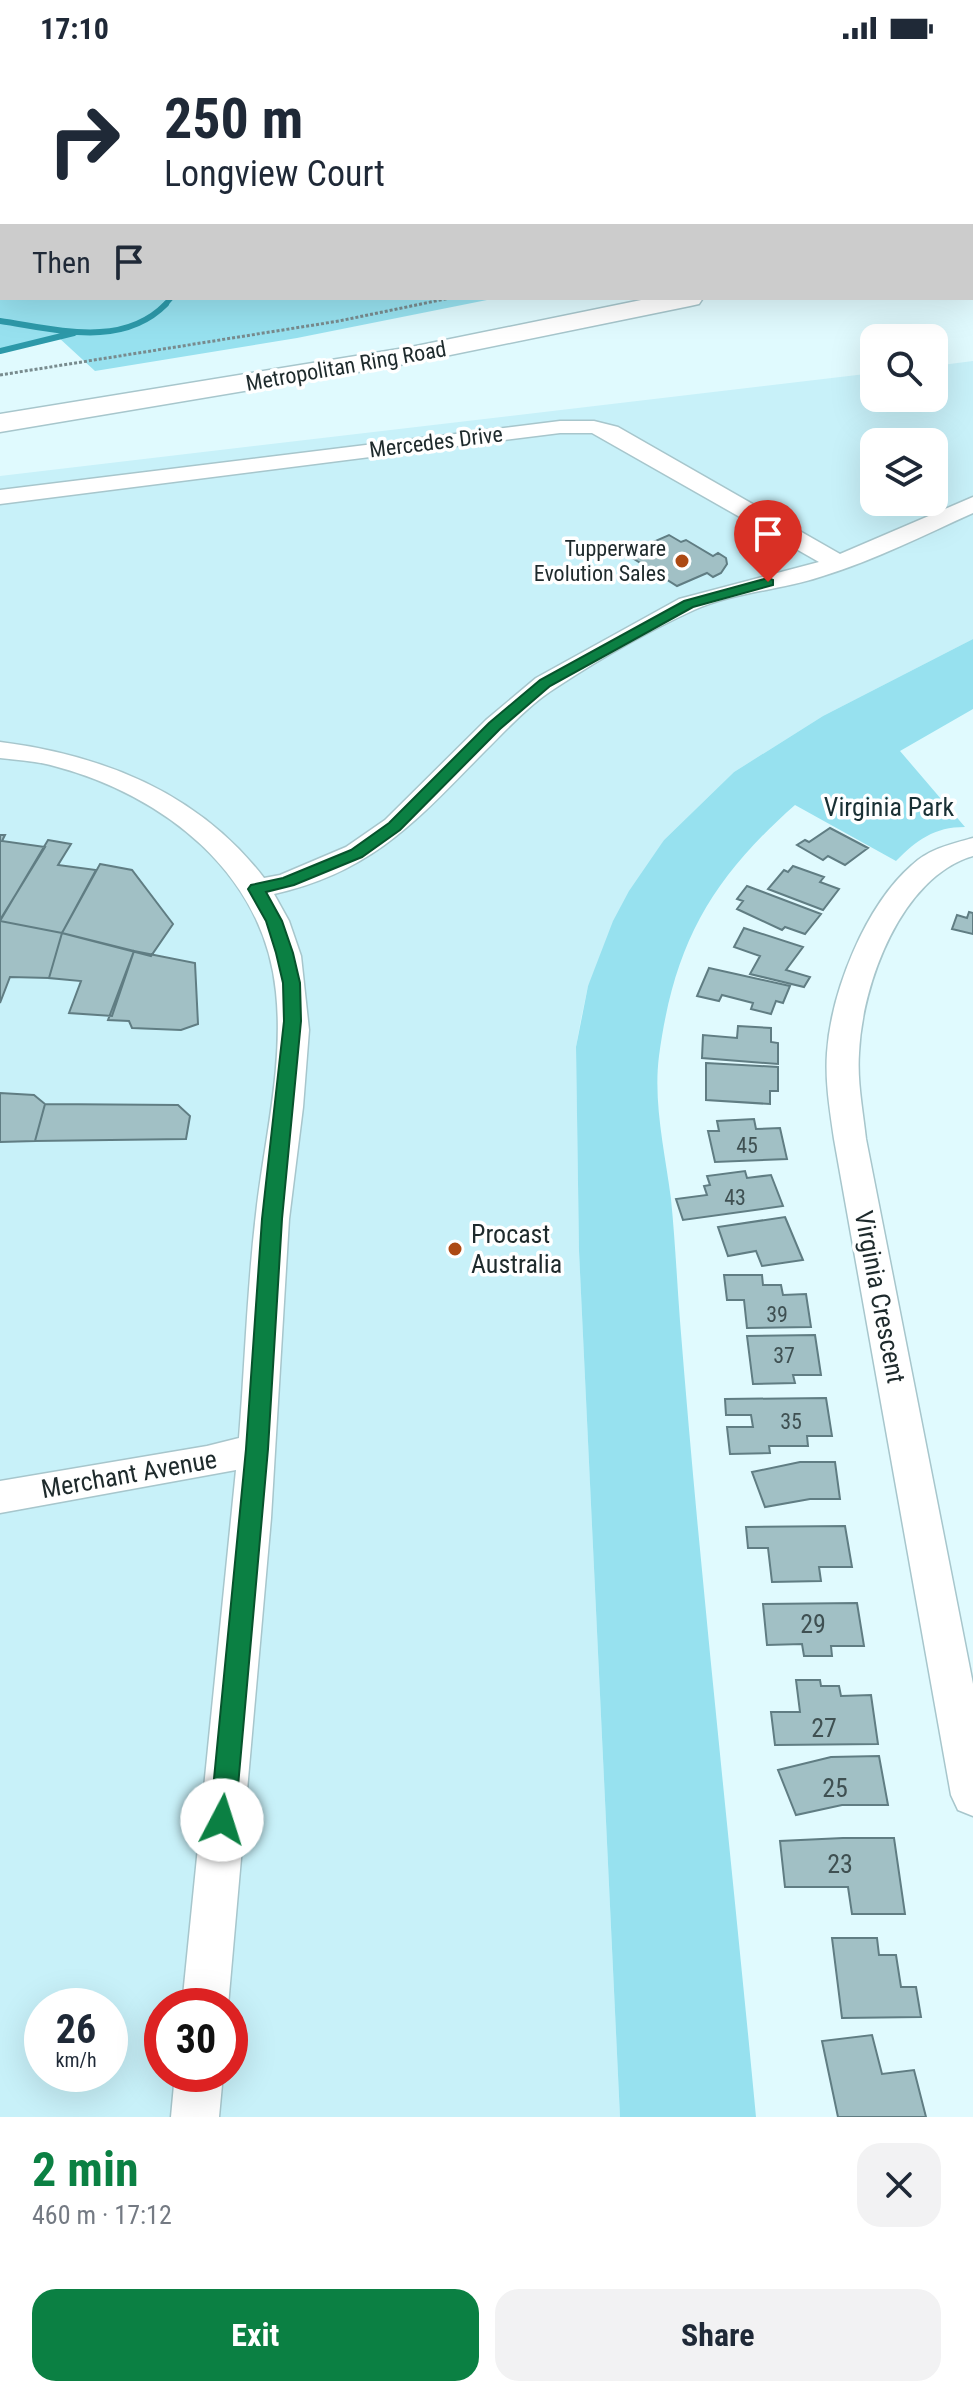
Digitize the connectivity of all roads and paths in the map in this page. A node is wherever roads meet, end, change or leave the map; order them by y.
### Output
1 (440, 300) edge
2 (569, 300) edge
3 (680, 300) edge
4 (0, 375) edge
5 (0, 401) edge
6 (0, 423) edge
7 (0, 497) edge
8 (973, 504) edge
9 (838, 563) junction
10 (0, 750) edge
11 (973, 847) edge
12 (257, 889) junction
13 (257, 1449) junction
14 (0, 1497) edge
15 (973, 1795) edge
16 (207, 1988) edge
17 (197, 2092) edge
18 (195, 2117) edge

1 - 4 path
2 - 5 highway, Metropolitan Ring Road
3 - 6 highway, Metropolitan Ring Road
7 - 9 street, Mercedes Drive
8 - 9 street
9 - 12 street
10 - 12 street
11 - 15 street, Virginia Crescent
12 - 13 street
13 - 14 street, Merchant Avenue
13 - 16 street
17 - 18 street

